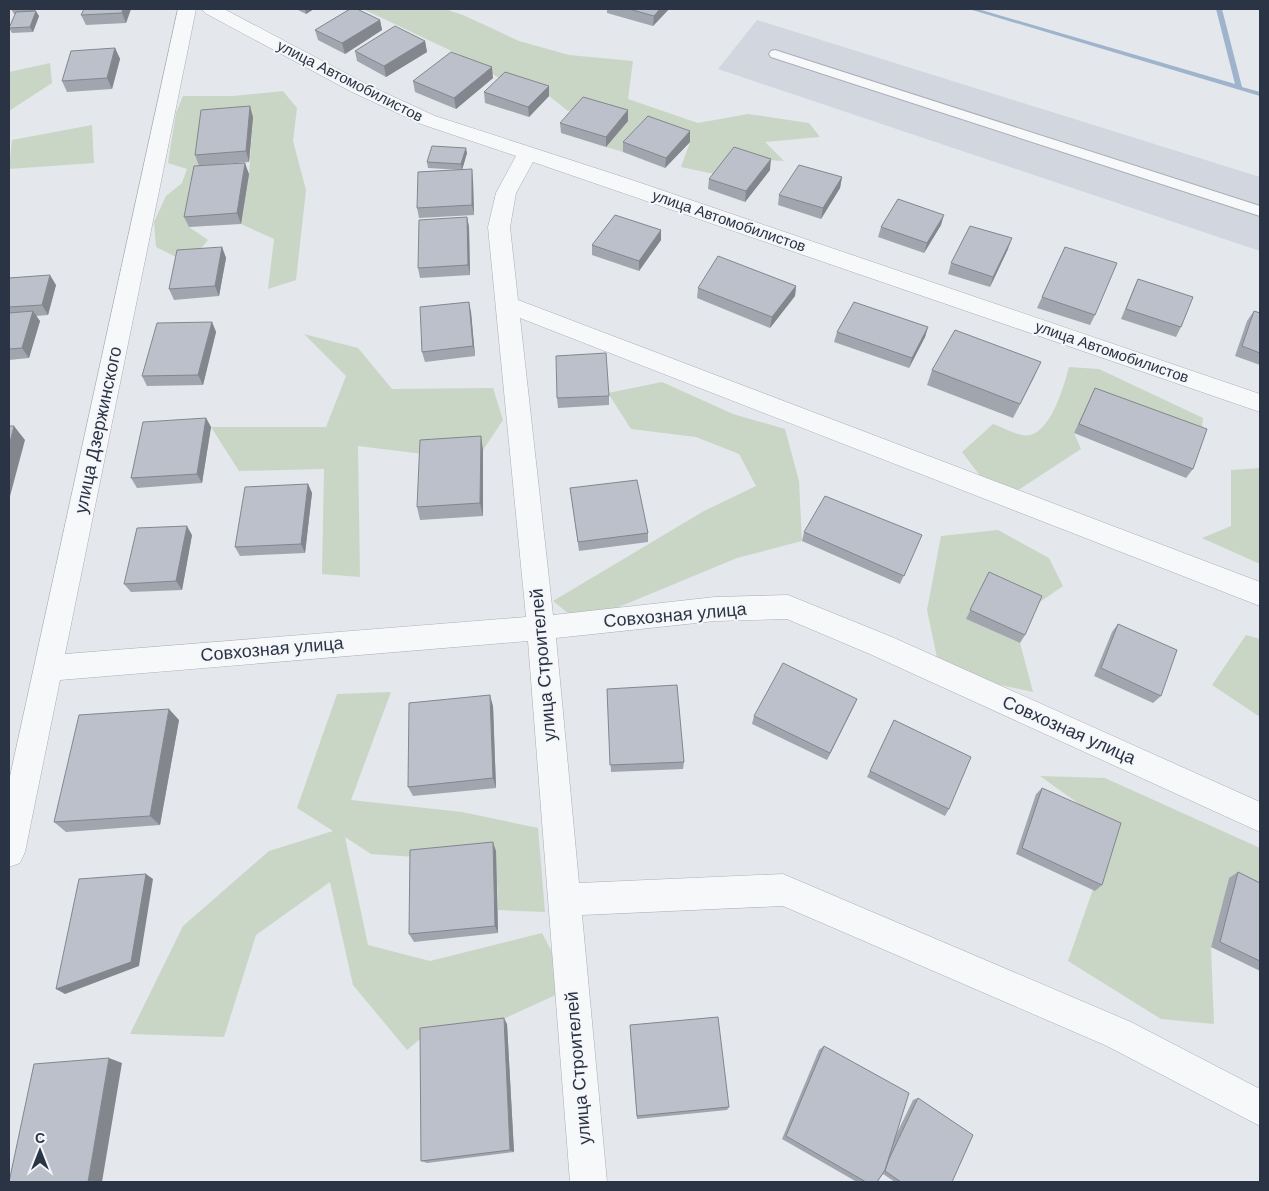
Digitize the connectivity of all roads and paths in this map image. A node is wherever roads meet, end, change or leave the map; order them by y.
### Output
1 (187, 9) edge
2 (211, 9) edge
3 (775, 54) dead end
4 (528, 154) junction
5 (1260, 212) edge
6 (508, 305) junction
7 (1260, 403) edge
8 (1260, 594) edge
9 (541, 628) junction
10 (48, 668) junction
11 (1260, 817) edge
12 (9, 852) edge
13 (563, 900) junction
14 (1260, 1108) edge
15 (588, 1182) edge

1 - 10 street, улица Дзержинского
2 - 4 street, улица Автомобилистов
3 - 5 lane
4 - 6 street, улица Строителей
4 - 7 street, улица Автомобилистов
6 - 8 street
6 - 9 street, улица Строителей
9 - 10 street, Совхозная улица
9 - 11 street, Совхозная улица
9 - 13 street, улица Строителей
10 - 12 street, улица Дзержинского
13 - 14 street
13 - 15 street, улица Строителей

